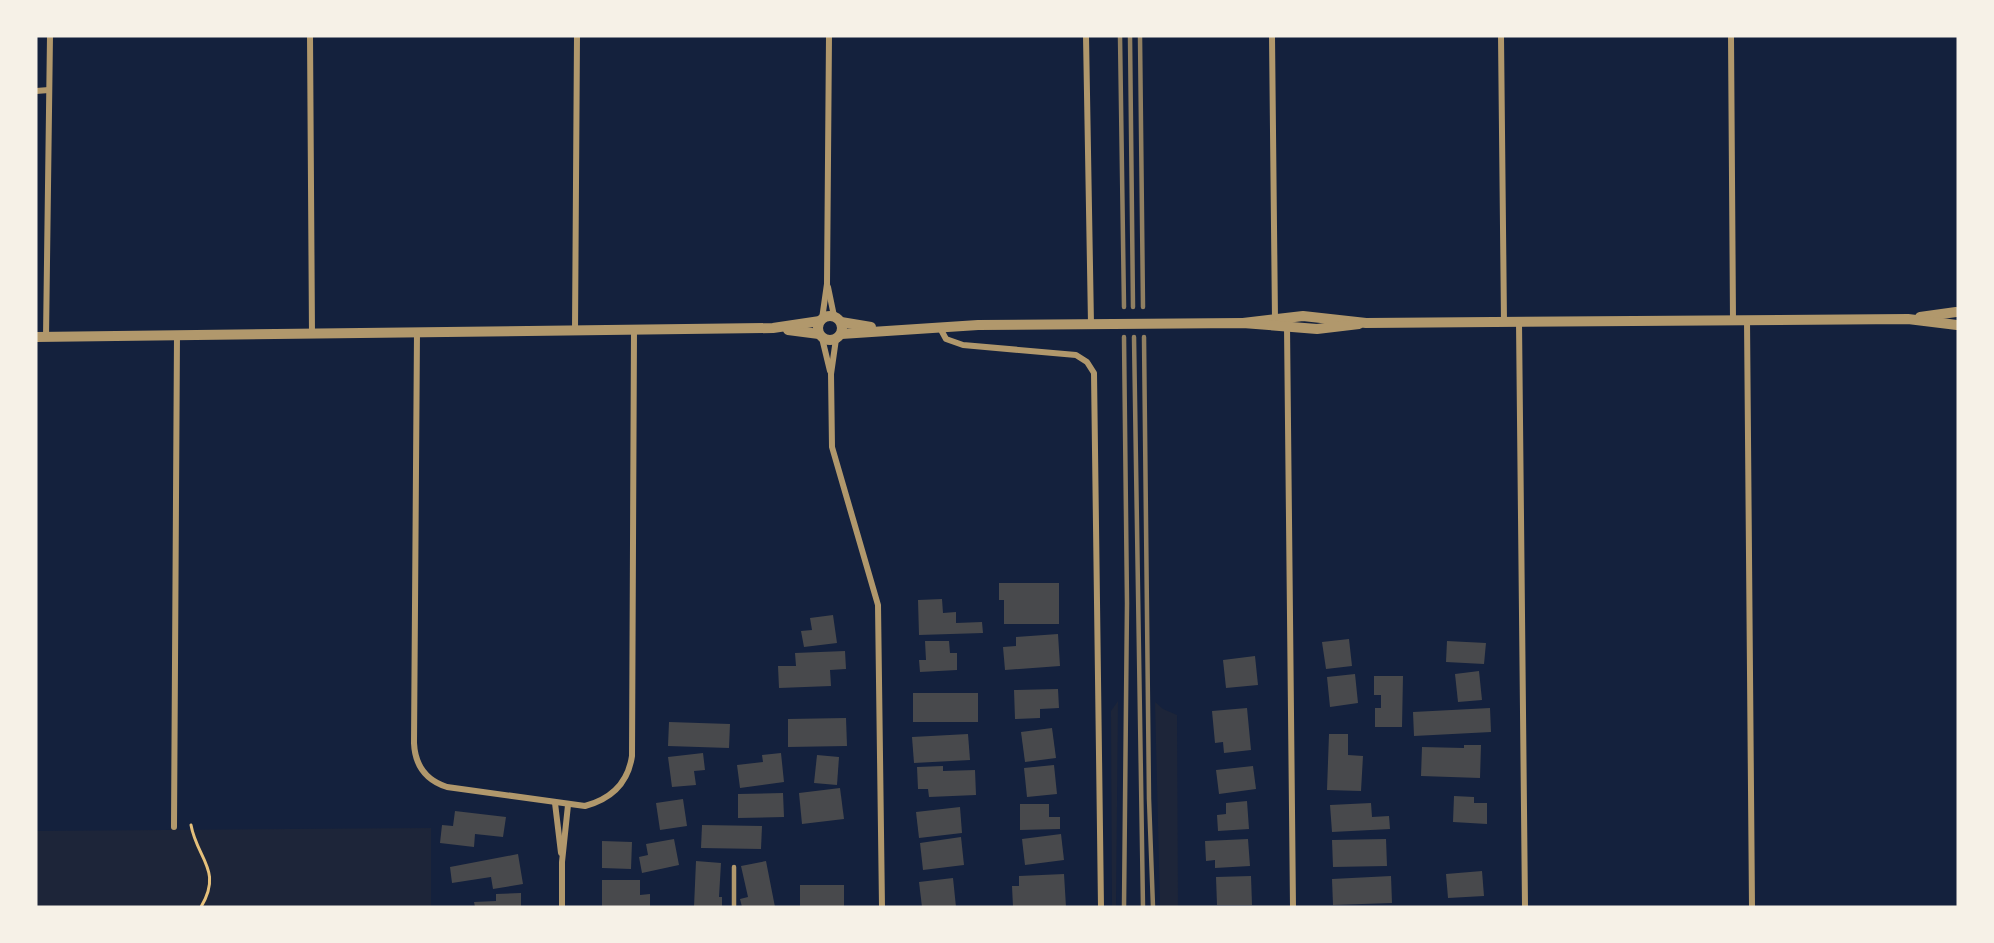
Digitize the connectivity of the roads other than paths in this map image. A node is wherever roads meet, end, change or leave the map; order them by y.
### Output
1 (50, 36) edge
2 (310, 36) edge
3 (577, 36) edge
4 (829, 36) edge
5 (1086, 36) edge
6 (1272, 36) edge
7 (1501, 36) edge
8 (1731, 36) edge
9 (50, 90) junction
10 (36, 91) edge
11 (827, 284) junction
12 (1957, 310) edge
13 (838, 319) junction
14 (1908, 319) junction
15 (821, 320) junction
16 (1734, 320) junction
17 (1747, 320) junction
18 (1275, 322) junction
19 (1504, 322) junction
20 (1519, 322) junction
21 (1287, 323) junction
22 (1091, 324) junction
23 (1957, 326) edge
24 (773, 328) junction
25 (940, 328) junction
26 (634, 330) junction
27 (883, 330) junction
28 (575, 331) junction
29 (417, 333) junction
30 (312, 334) junction
31 (177, 335) junction
32 (821, 336) junction
33 (838, 336) junction
34 (41, 337) edge
35 (831, 374) junction
36 (555, 804) junction
37 (568, 805) junction
38 (174, 827) dead end
39 (562, 862) junction
40 (734, 867) dead end
41 (562, 907) edge
42 (734, 907) edge
43 (882, 907) edge
44 (1101, 907) edge
45 (1293, 907) edge
46 (1525, 907) edge
47 (1752, 907) edge

1 - 9 street
2 - 30 street
3 - 28 street
4 - 11 street
5 - 22 street
6 - 18 street
7 - 19 street
8 - 16 street
9 - 10 street
9 - 34 street
11 - 13 street
11 - 15 street
12 - 14 street
12 - 23 street
13 - 15 street
13 - 27 street
13 - 33 street
14 - 17 street
14 - 23 street
15 - 24 street
15 - 32 street
16 - 17 street
16 - 20 street
17 - 47 street
18 - 21 street
18 - 22 street
19 - 20 street
19 - 21 street
20 - 46 street
21 - 45 street
22 - 25 street
24 - 26 street
24 - 32 street
25 - 27 street
25 - 44 street
26 - 28 street
26 - 37 street
27 - 33 street
28 - 29 street
29 - 30 street
29 - 36 street
30 - 31 street
31 - 34 street
31 - 38 street
32 - 33 street
32 - 35 street
33 - 35 street
35 - 43 street
36 - 37 street
36 - 39 street
37 - 39 street
39 - 41 street
40 - 42 lane

